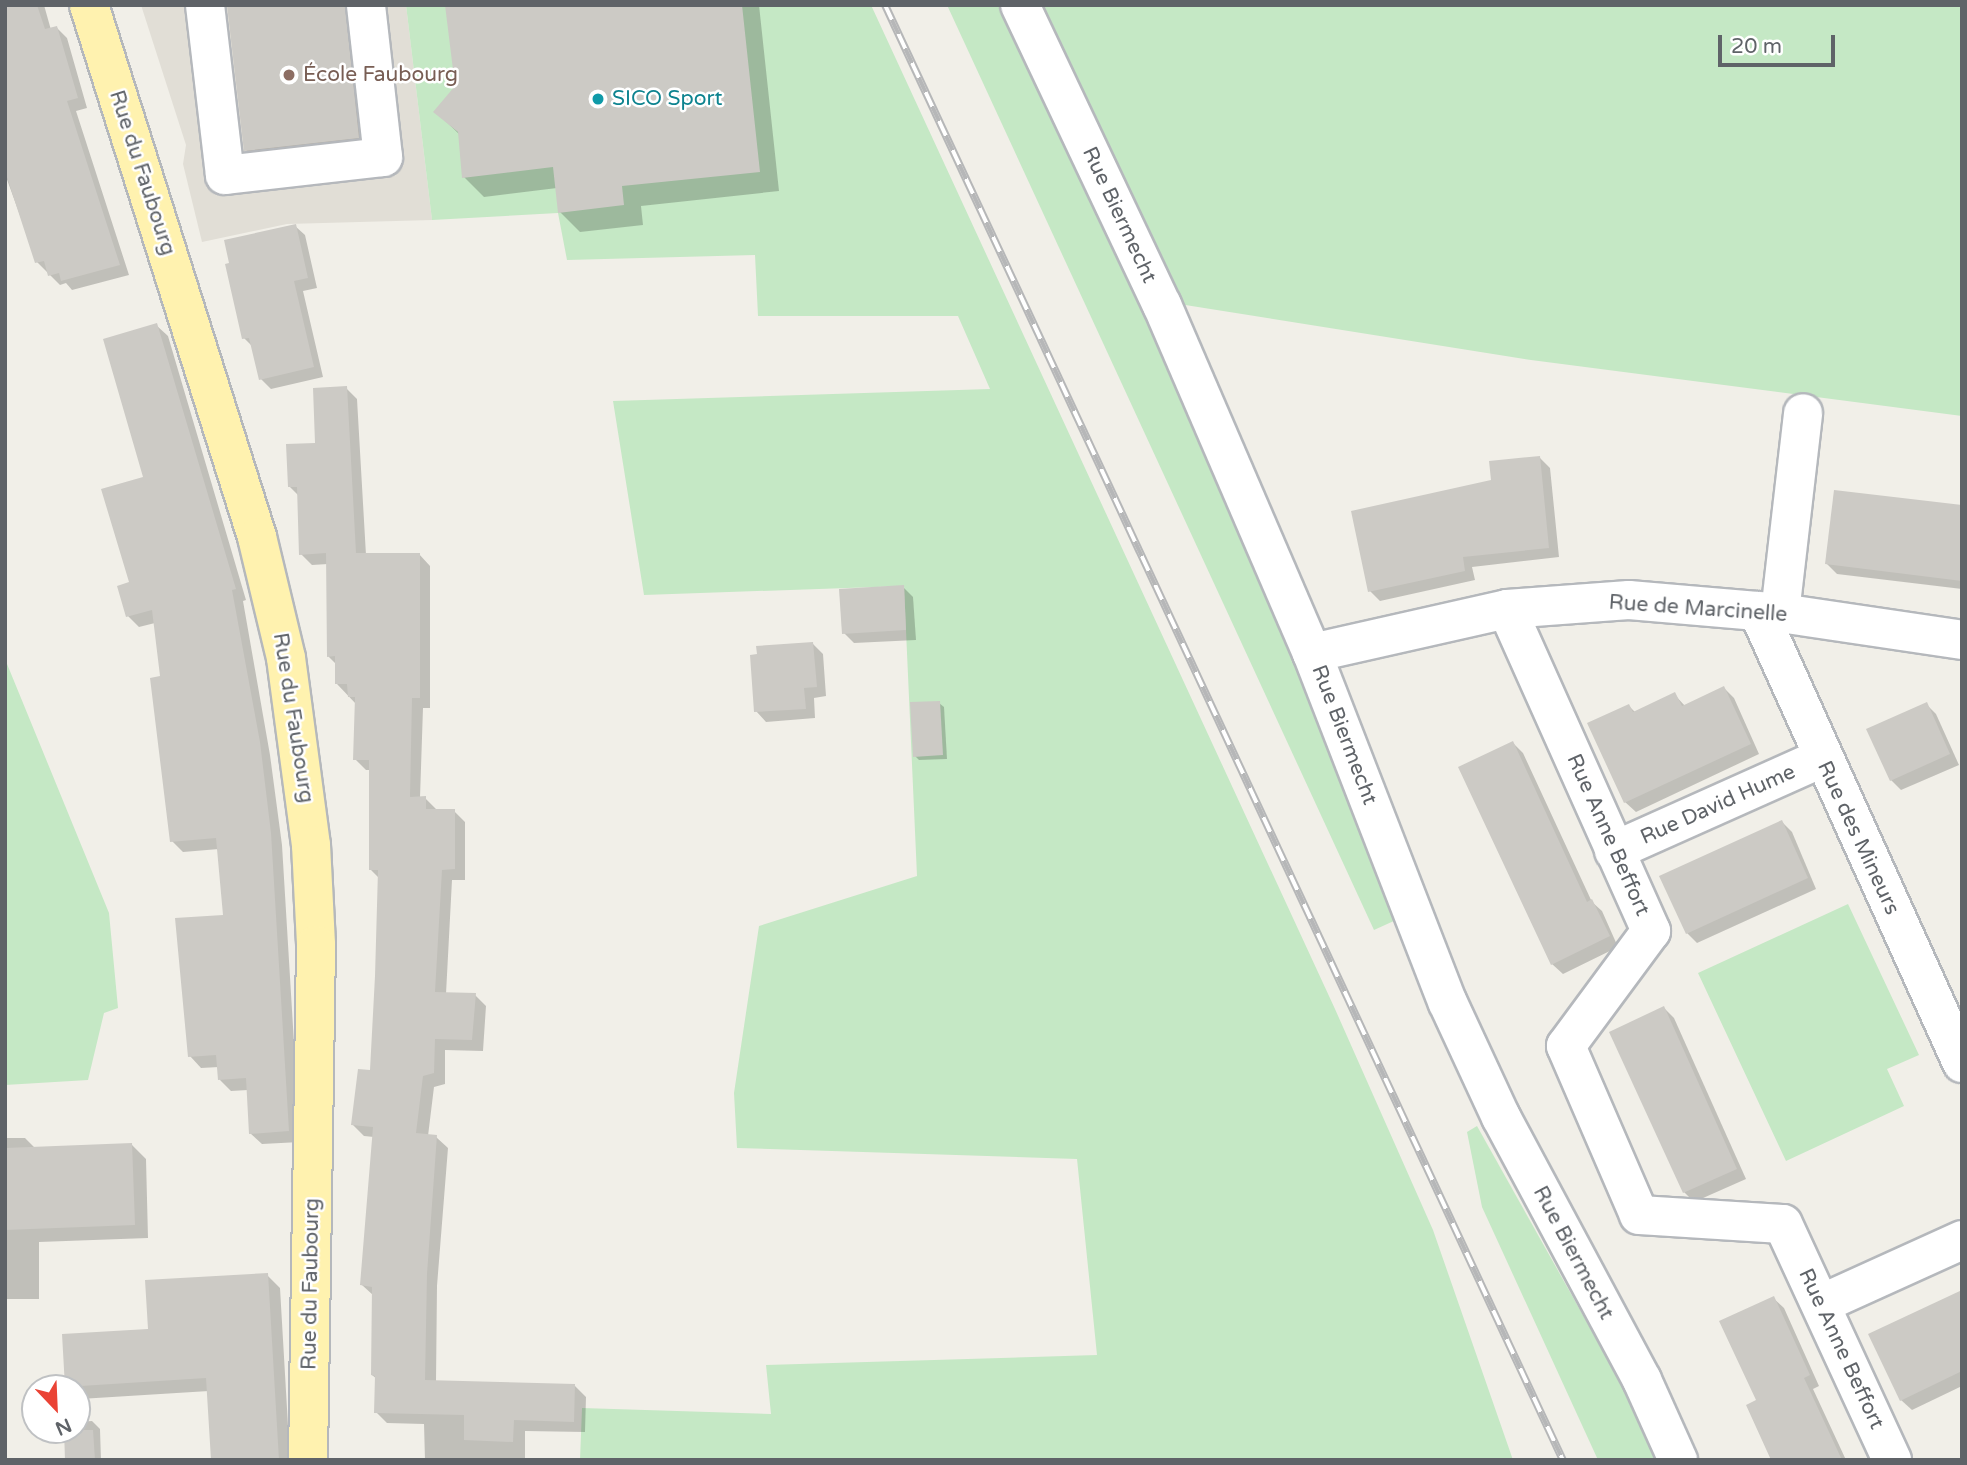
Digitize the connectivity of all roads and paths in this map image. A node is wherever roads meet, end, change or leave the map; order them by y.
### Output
1 (89, 5) edge
2 (205, 5) edge
3 (366, 5) edge
4 (1020, 5) edge
5 (1803, 413) dead end
6 (1507, 608) junction
7 (1769, 612) junction
8 (1962, 640) edge
9 (1312, 653) junction
10 (1822, 758) junction
11 (1614, 851) junction
12 (1962, 1063) edge
13 (1962, 1240) edge
14 (1821, 1304) junction
15 (309, 1460) edge
16 (1678, 1460) edge
17 (1892, 1460) edge

1 - 15 main road, Rue du Faubourg
2 - 3 street
4 - 9 street, Rue Biermecht
5 - 7 street
6 - 7 street, Rue de Marcinelle
6 - 9 street, Rue de Marcinelle
6 - 11 street, Rue Anne Beffort
7 - 8 street, Rue de Marcinelle
7 - 10 street, Rue des Mineurs
9 - 16 street, Rue Biermecht
10 - 11 street, Rue David Hume
10 - 12 street, Rue des Mineurs
11 - 14 street, Rue Anne Beffort
13 - 14 street
14 - 17 street, Rue Anne Beffort

